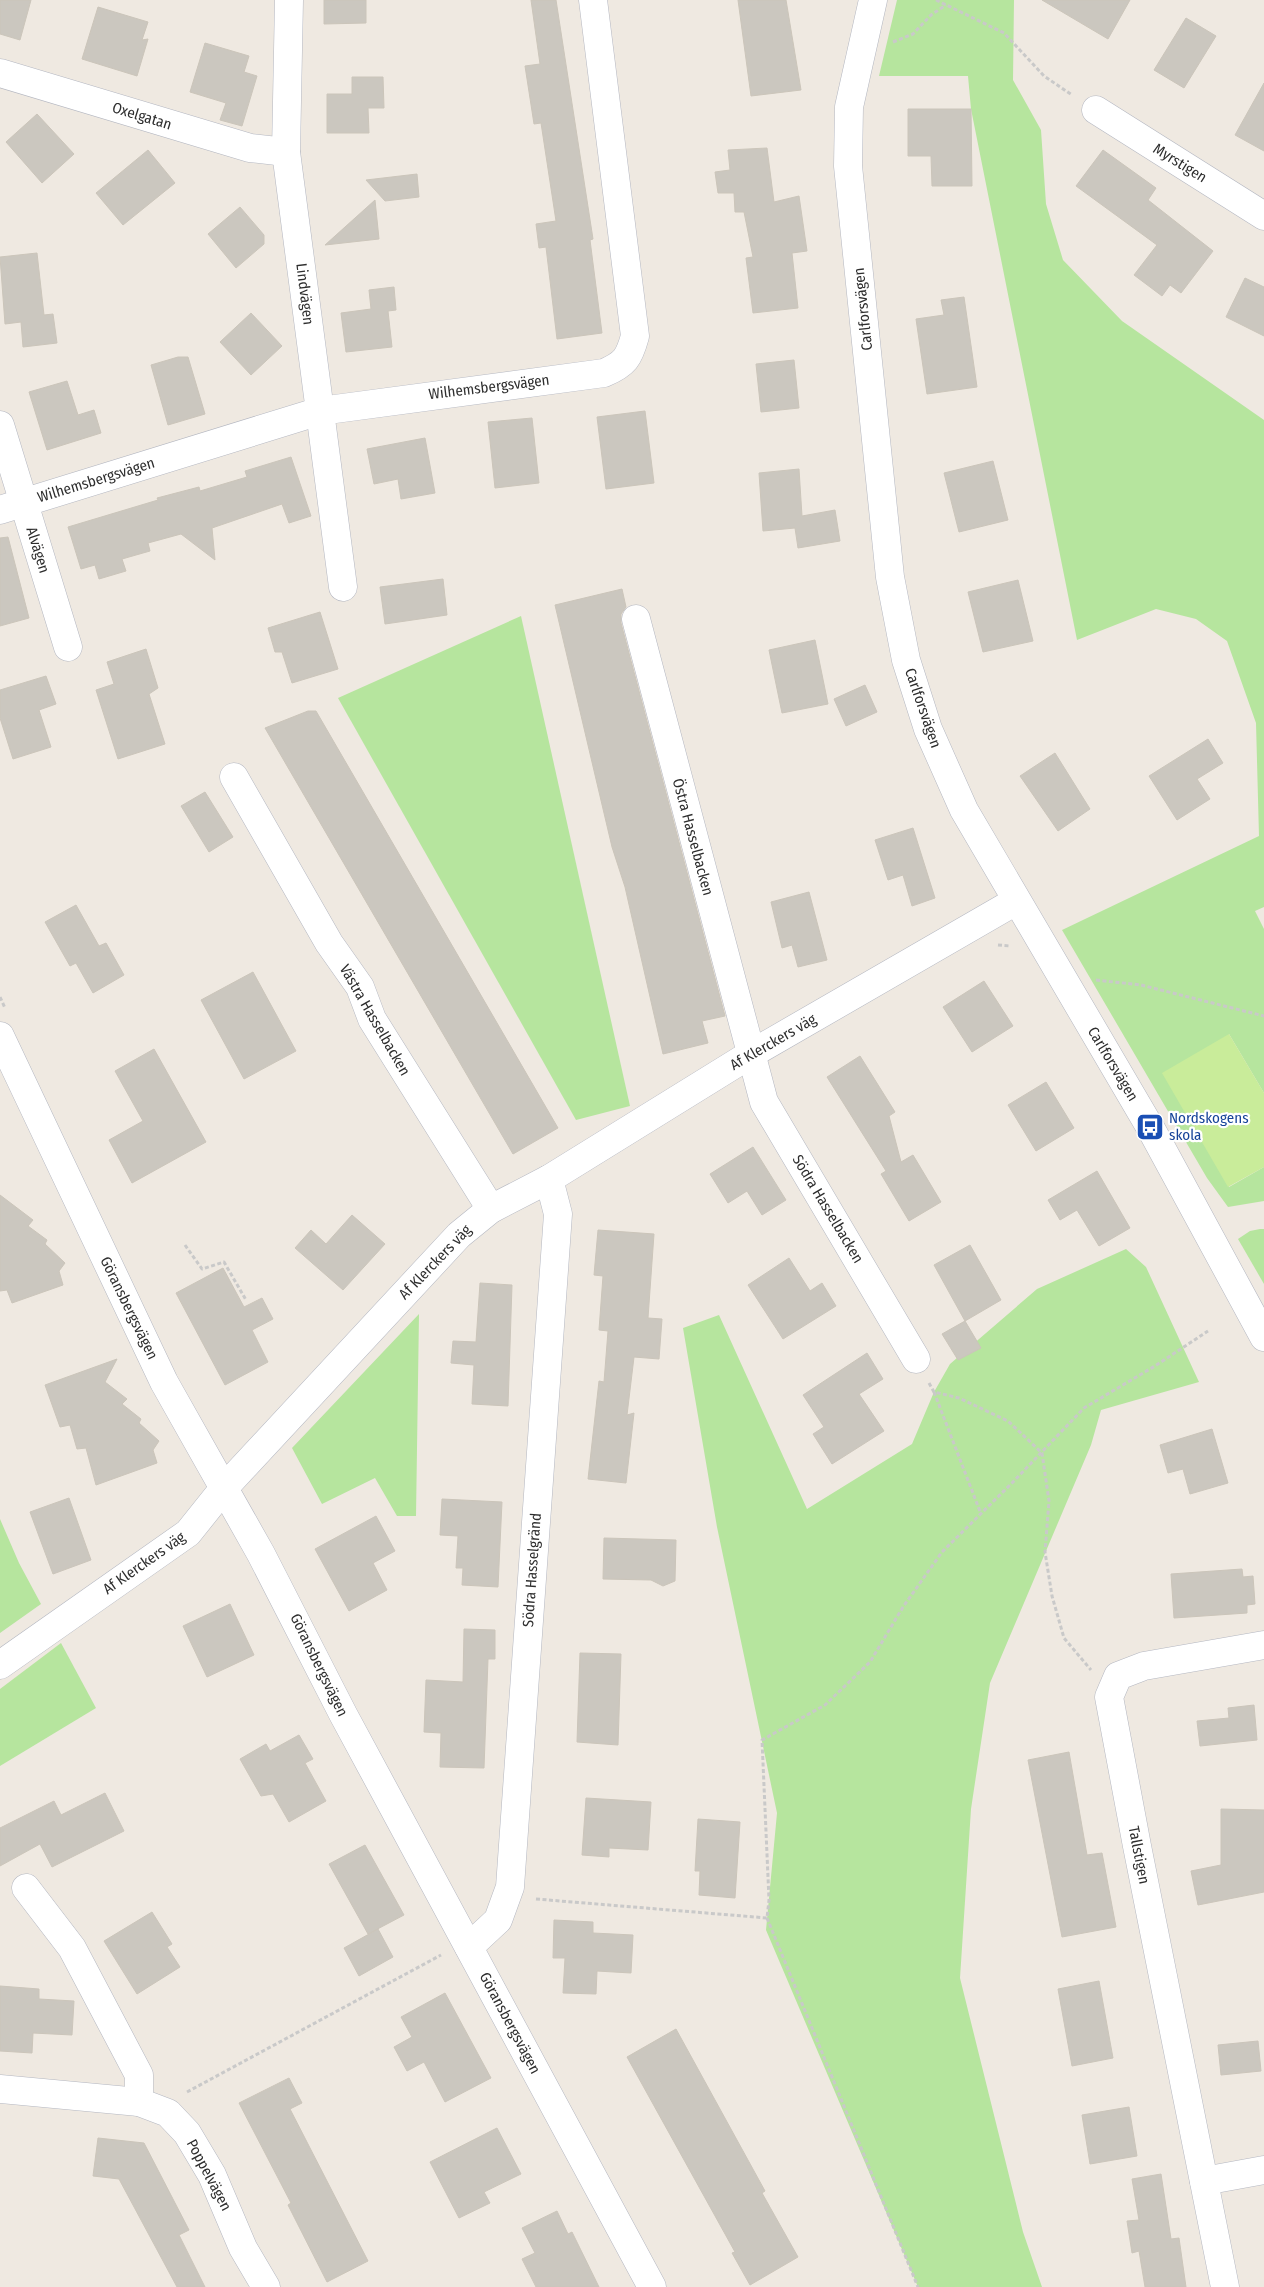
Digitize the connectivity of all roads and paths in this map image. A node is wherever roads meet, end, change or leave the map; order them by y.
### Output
1 (289, 0) edge
2 (593, 0) edge
3 (872, 0) edge
4 (936, 0) edge
5 (947, 5) junction
6 (864, 48) junction
7 (0, 73) edge
8 (1096, 110) joint
9 (286, 152) junction
10 (1264, 216) edge
11 (320, 411) junction
12 (0, 425) edge
13 (12, 506) edge
14 (343, 587) dead end
15 (636, 619) dead end
16 (68, 646) dead end
17 (234, 777) dead end
18 (1016, 902) junction
19 (1089, 979) dead end
20 (1264, 1016) edge
21 (0, 1036) edge
22 (751, 1054) junction
23 (550, 1179) junction
24 (490, 1209) junction
25 (185, 1245) dead end
26 (246, 1300) dead end
27 (1208, 1331) dead end
28 (1264, 1337) edge
29 (916, 1359) joint
30 (934, 1392) junction
31 (1042, 1453) junction
32 (224, 1488) junction
33 (981, 1514) junction
34 (1264, 1645) edge
35 (0, 1665) edge
36 (1114, 1686) junction
37 (26, 1888) dead end
38 (506, 1897) junction
39 (767, 1918) junction
40 (468, 1945) junction
41 (0, 2089) edge
42 (148, 2105) junction
43 (1264, 2170) edge
44 (1204, 2181) junction
45 (266, 2287) edge
46 (652, 2287) edge
47 (918, 2287) edge
48 (1225, 2287) edge

1 - 9 street, Lindvägen
2 - 11 street, Wilhemsbergsvägen
3 - 6 street, Carlforsvägen
4 - 5 path
5 - 6 path
5 - 8 path
6 - 18 street, Carlforsvägen
7 - 9 street, Oxelgatan
8 - 10 street, Myrstigen
9 - 11 street, Lindvägen
11 - 13 street, Wilhemsbergsvägen
11 - 14 street, Lindvägen
12 - 13 street, Alvägen
13 - 16 street, Alvägen
15 - 22 street, Östra Hasselbacken
17 - 24 street, Västra Hasselbacken
18 - 22 street, Af Klerckers väg
18 - 28 street, Carlforsvägen
19 - 20 path
21 - 32 street, Göransbergsvägen
22 - 23 street, Af Klerckers väg
22 - 29 street, Södra Hasselbacken
23 - 24 street, Af Klerckers väg
23 - 38 street, Södra Hasselgränd
24 - 32 street, Af Klerckers väg
25 - 26 path
27 - 31 path
29 - 30 path
30 - 31 path
30 - 33 path
31 - 33 path
31 - 36 path
32 - 35 street, Af Klerckers väg
32 - 40 street, Göransbergsvägen
33 - 39 path
34 - 36 street
36 - 44 street, Tallstigen
37 - 42 street
38 - 39 path
38 - 40 street, Södra Hasselgränd
39 - 47 path
40 - 42 path
40 - 46 street, Göransbergsvägen
41 - 42 street, Poppelvägen
42 - 45 street, Poppelvägen
43 - 44 street
44 - 48 street, Tallstigen

